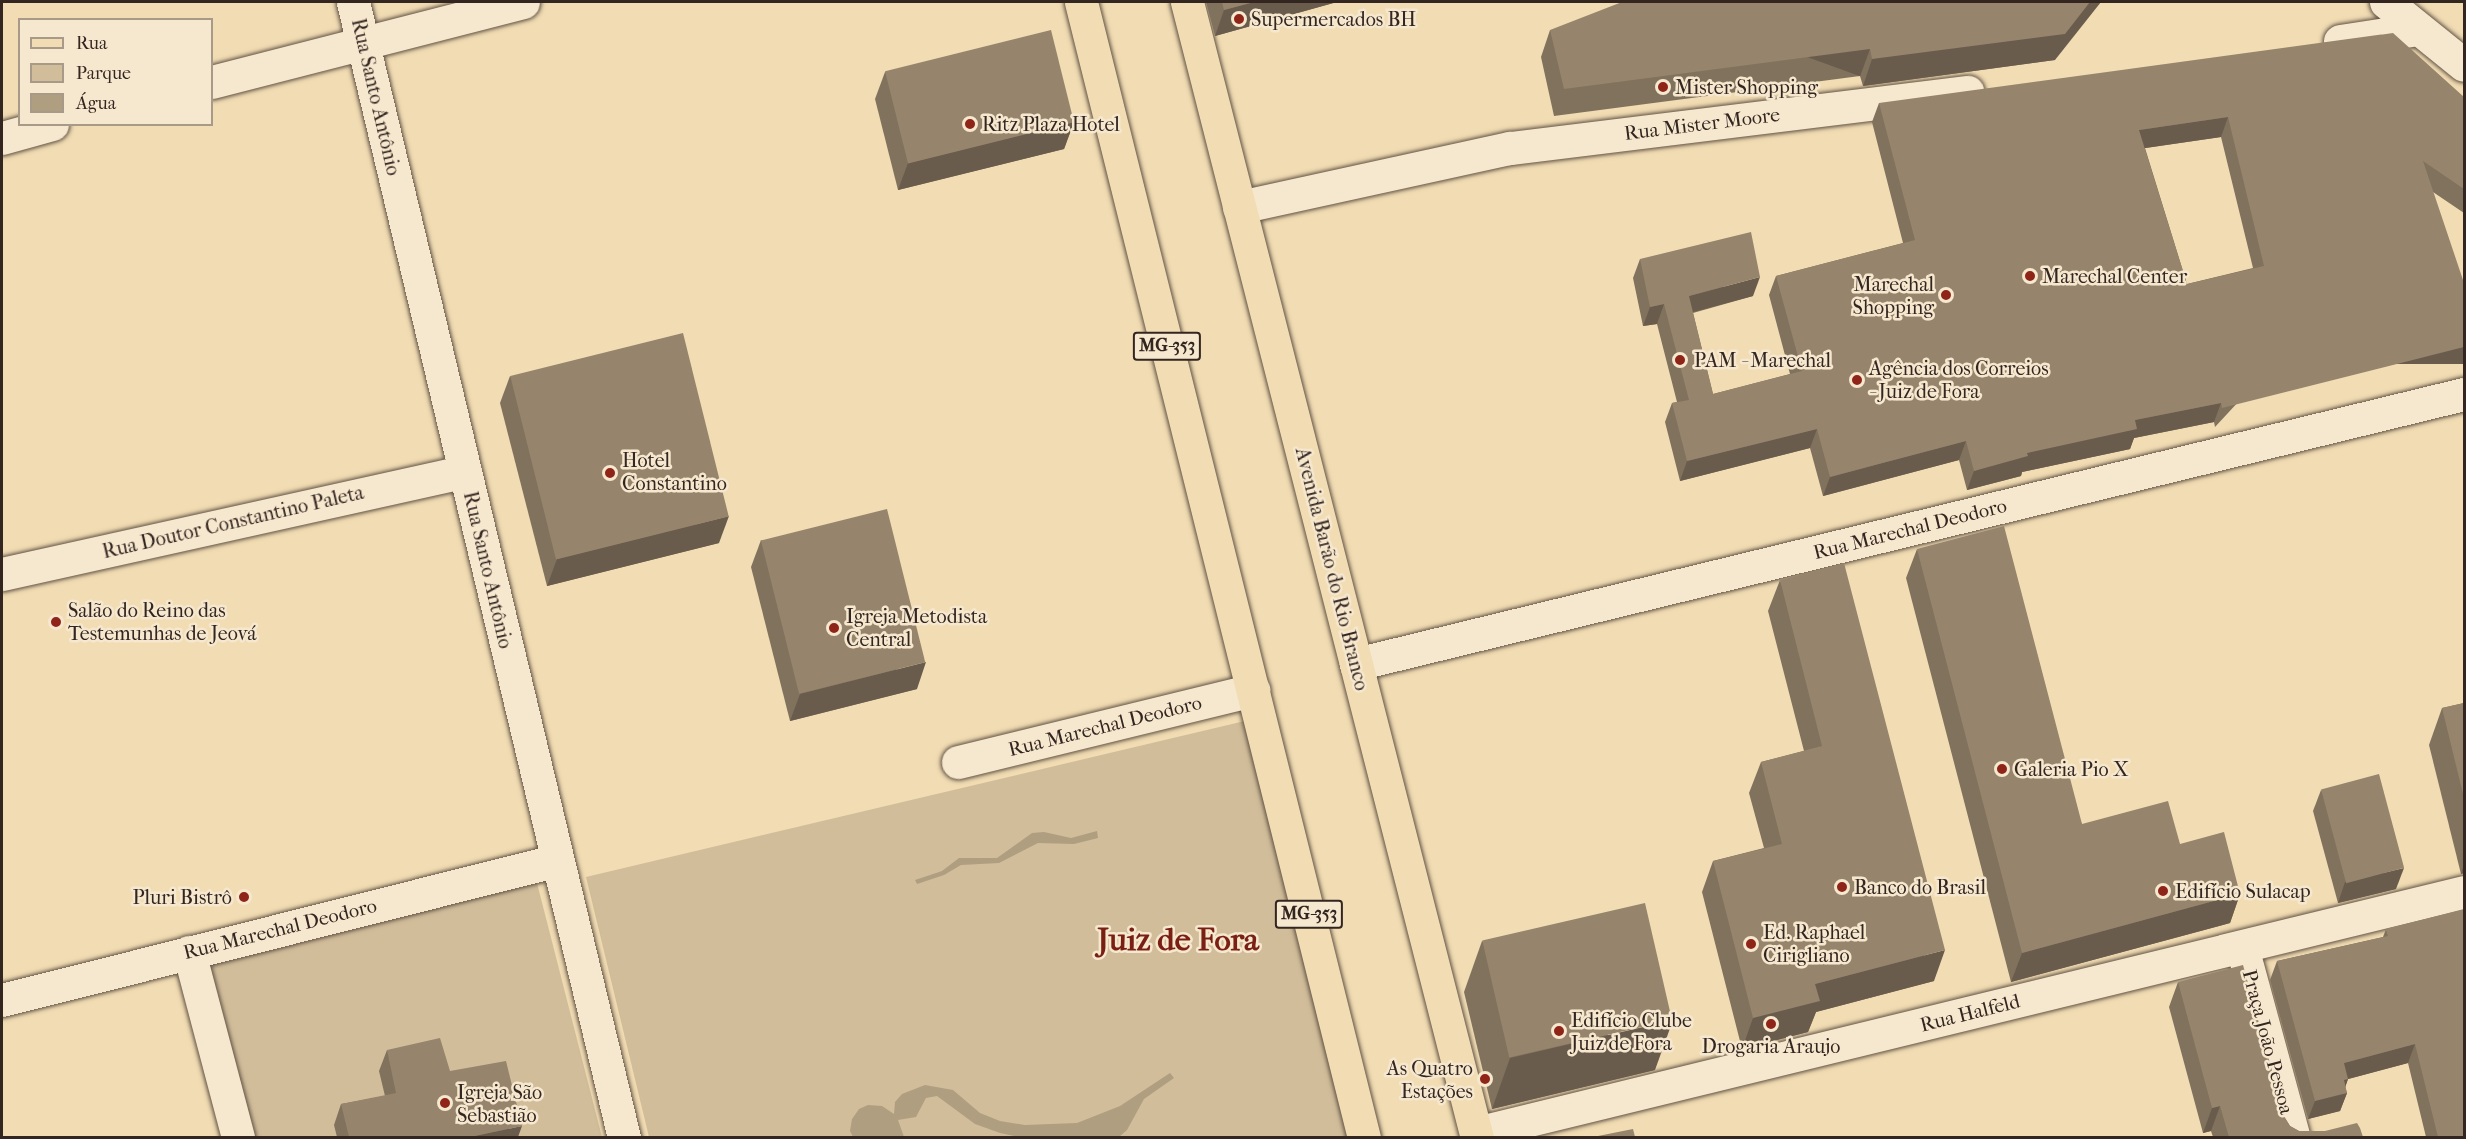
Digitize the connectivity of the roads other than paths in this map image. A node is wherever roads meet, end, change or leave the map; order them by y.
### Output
1 (353, 2) edge
2 (524, 2) edge
3 (1081, 2) edge
4 (1186, 2) edge
5 (2386, 2) edge
6 (2418, 29) junction
7 (363, 43) junction
8 (2312, 45) edge
9 (2464, 65) edge
10 (213, 82) edge
11 (2001, 87) edge
12 (45, 126) edge
13 (2, 138) edge
14 (1239, 207) junction
15 (2464, 394) edge
16 (465, 471) junction
17 (2, 574) edge
18 (1356, 664) junction
19 (1253, 690) junction
20 (958, 762) dead end
21 (558, 860) junction
22 (2464, 892) edge
23 (2242, 947) junction
24 (189, 952) junction
25 (2, 1000) edge
26 (1476, 1135) edge
27 (238, 1137) edge
28 (624, 1137) edge
29 (1365, 1137) edge
30 (2309, 1137) edge

1 - 7 street, Rua Santo Antônio
2 - 7 street
3 - 19 main road, MG-353
4 - 14 main road, Avenida Barão do Rio Branco
5 - 6 street
6 - 8 street
6 - 9 street
7 - 10 street
7 - 16 street, Rua Santo Antônio
11 - 14 street, Rua Mister Moore
12 - 13 street
14 - 18 main road, Avenida Barão do Rio Branco
15 - 18 street, Rua Marechal Deodoro
16 - 17 street, Rua Doutor Constantino Paleta
16 - 21 street, Rua Santo Antônio
18 - 26 main road, Avenida Barão do Rio Branco
19 - 20 street, Rua Marechal Deodoro
19 - 29 main road, MG-353
21 - 24 street, Rua Marechal Deodoro
21 - 28 street, Rua Santo Antônio
22 - 23 street, Rua Halfeld
23 - 26 street, Rua Halfeld
23 - 30 street, Praça João Pessoa
24 - 25 street, Rua Marechal Deodoro
24 - 27 street

